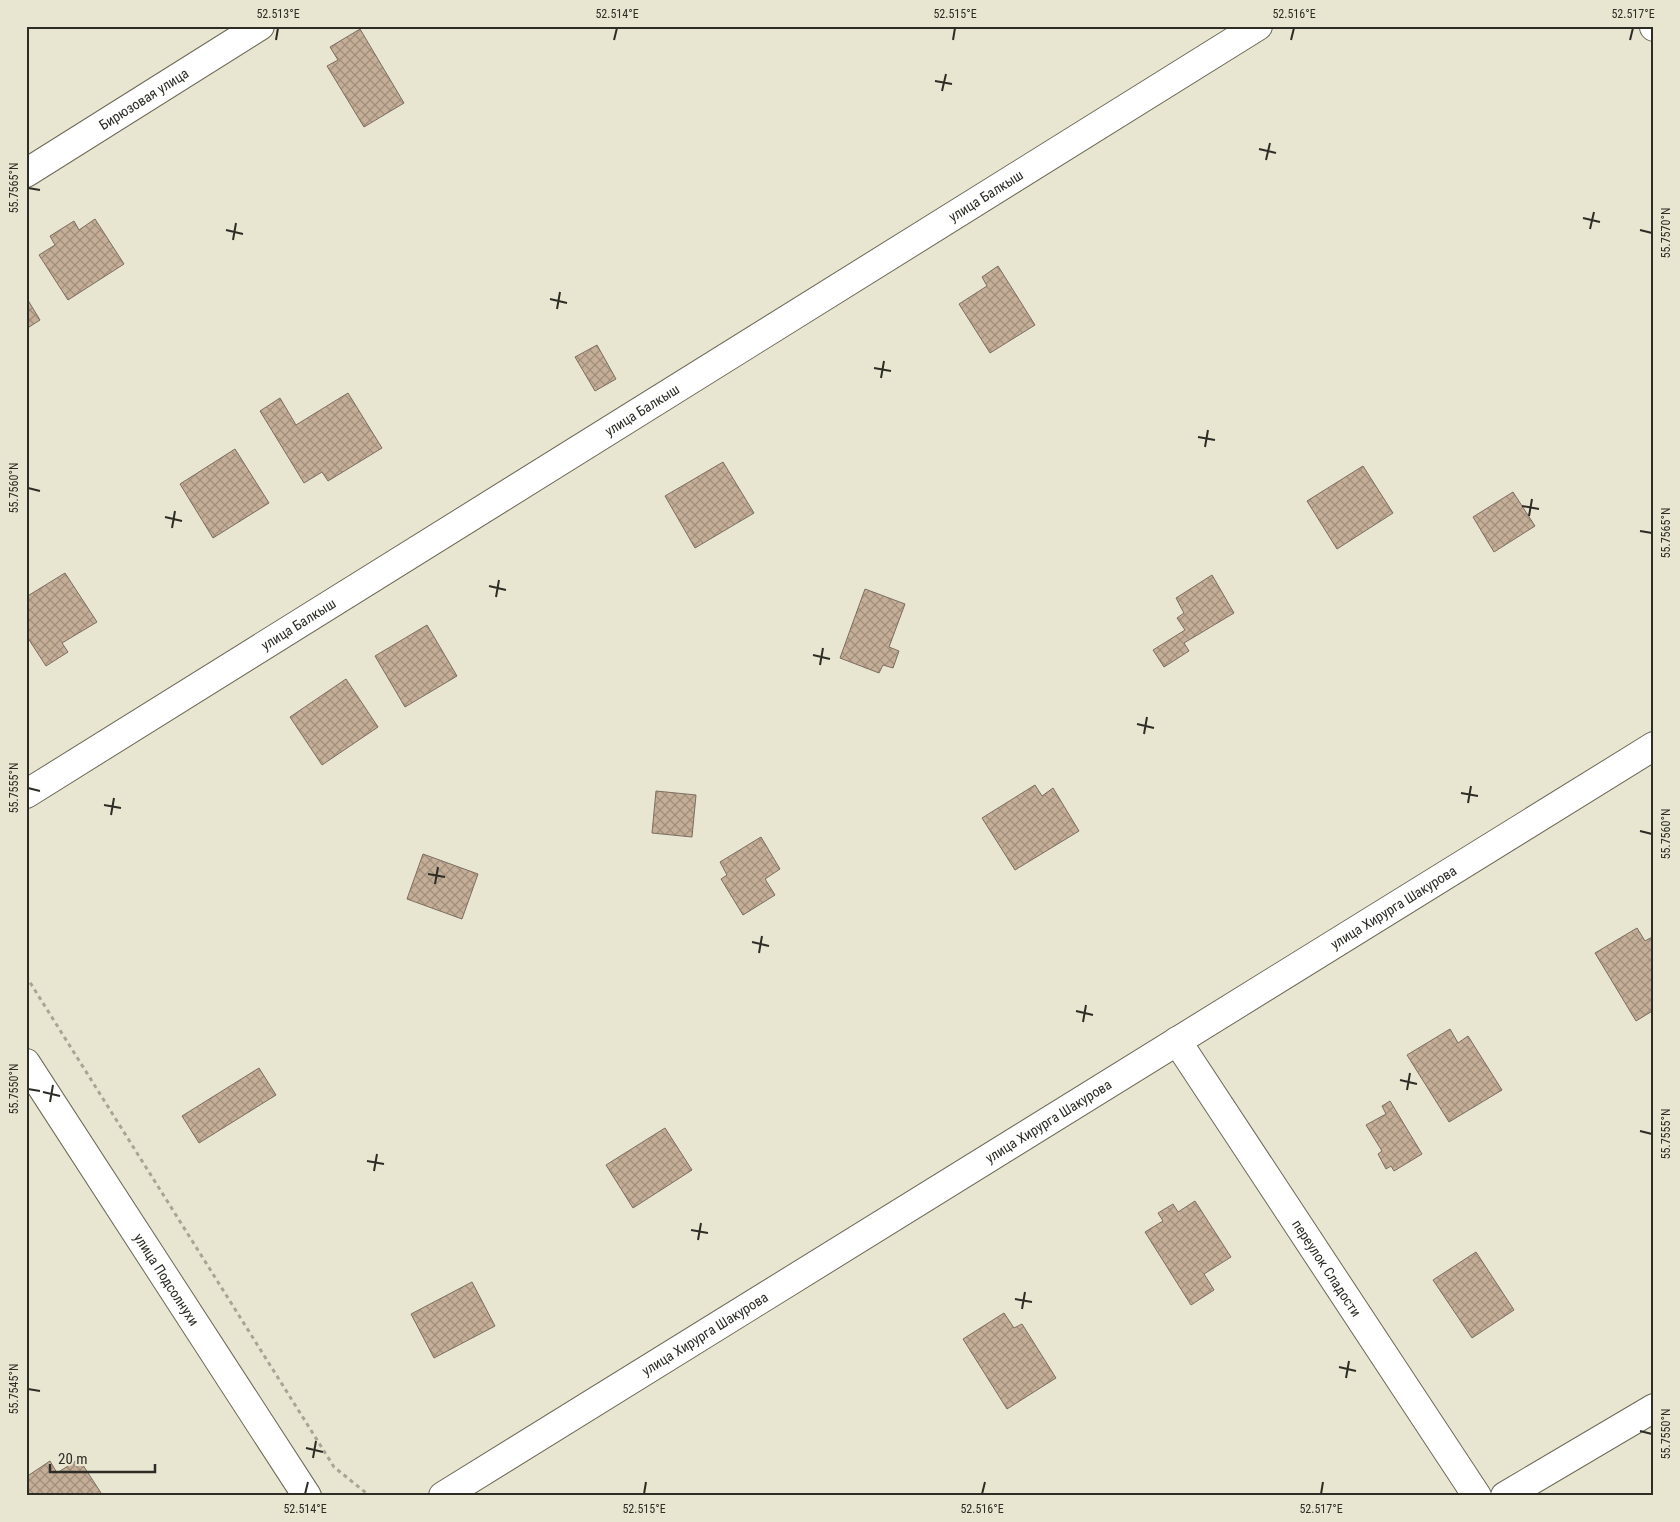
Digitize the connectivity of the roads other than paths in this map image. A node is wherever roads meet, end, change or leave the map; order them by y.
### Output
1 (260, 26) edge
2 (1258, 26) edge
3 (26, 173) edge
4 (1654, 746) edge
5 (26, 794) edge
6 (1177, 1040) junction
7 (26, 1063) edge
8 (1654, 1408) edge
9 (307, 1496) edge
10 (443, 1496) edge
11 (1477, 1496) edge
12 (1505, 1496) edge

1 - 3 street, Бирюзовая улица
2 - 5 street, улица Балкыш
4 - 6 street, улица Хирурга Шакурова
6 - 10 street, улица Хирурга Шакурова
6 - 11 street, переулок Сладости
7 - 9 street, улица Подсолнухи
8 - 12 street

